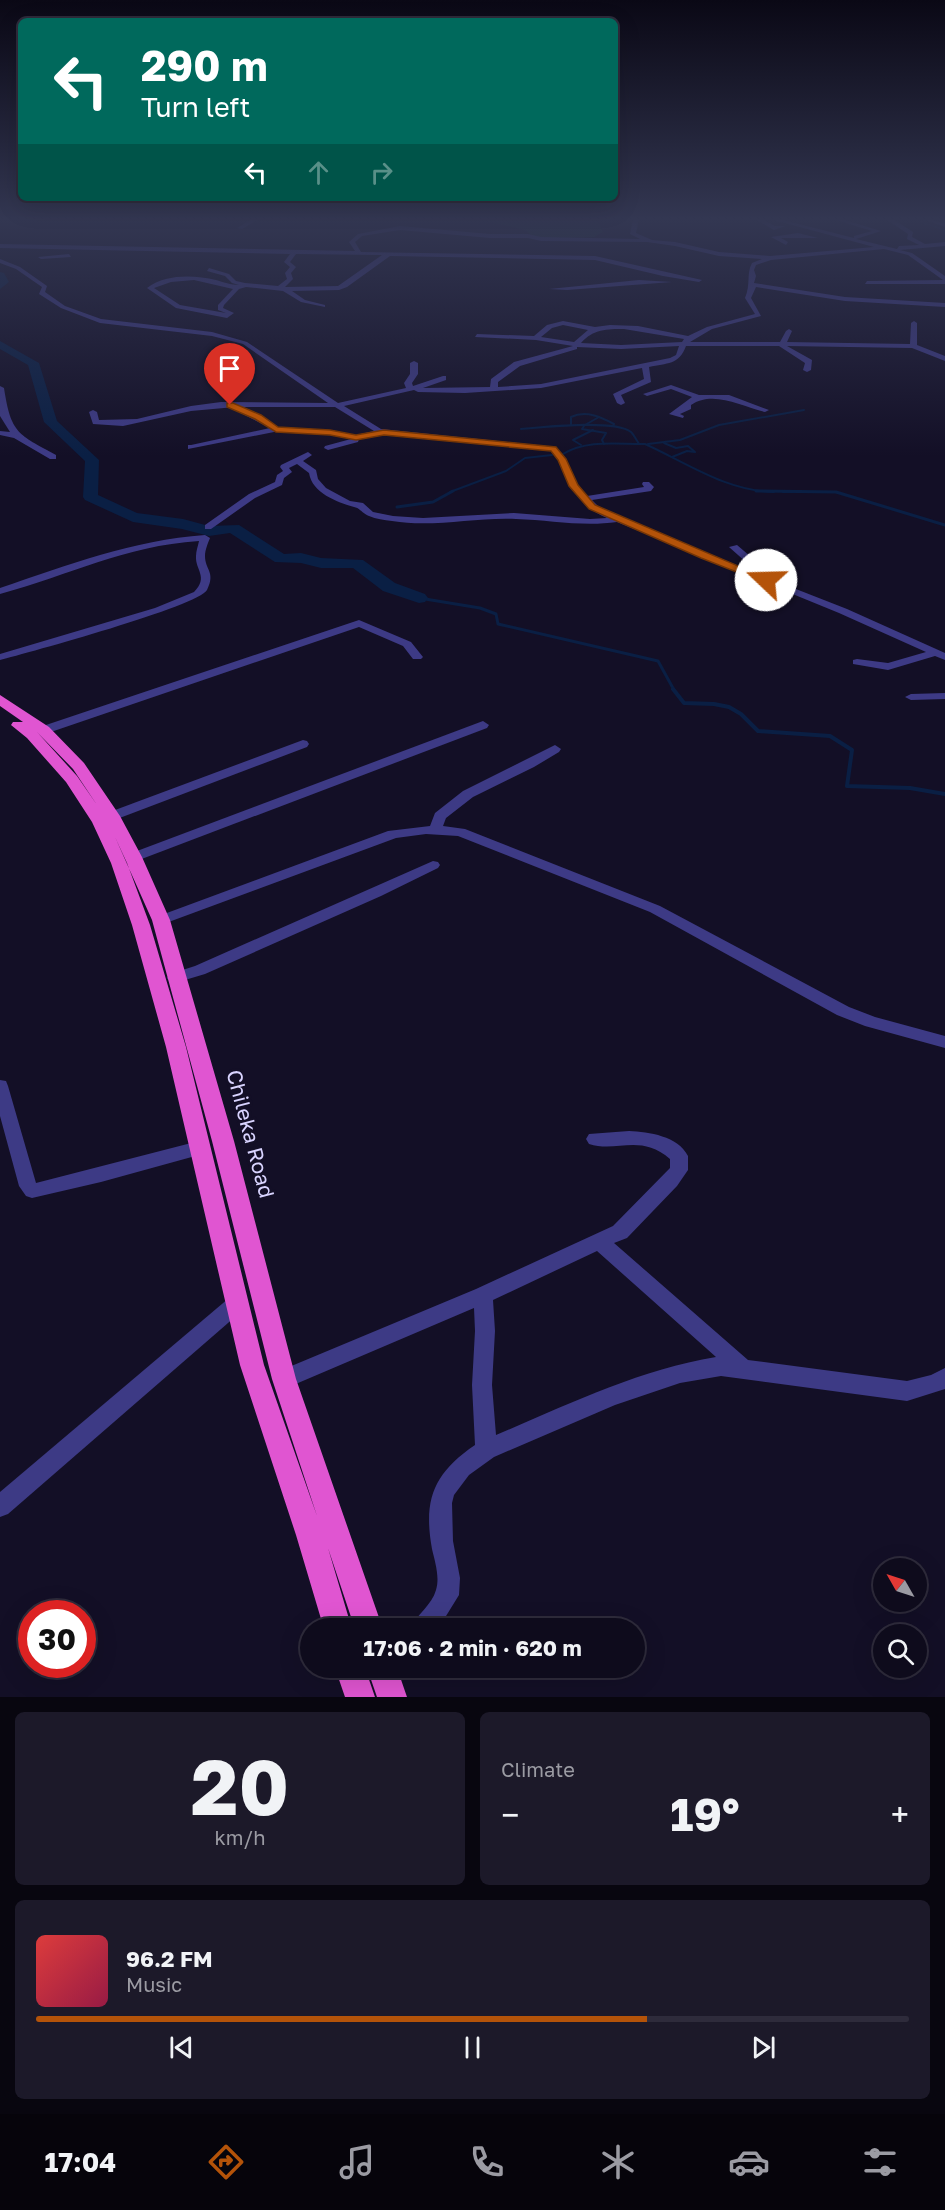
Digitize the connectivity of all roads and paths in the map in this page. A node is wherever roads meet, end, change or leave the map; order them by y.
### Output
1 (52, 298) edge
2 (165, 298) edge
3 (227, 298) edge
4 (299, 298) edge
5 (750, 298) edge
6 (840, 298) edge
7 (945, 305) edge
8 (323, 306) dead end
9 (914, 323) dead end
10 (594, 329) junction
11 (789, 332) dead end
12 (477, 336) dead end
13 (536, 338) junction
14 (686, 341) junction
15 (579, 345) junction
16 (782, 346) junction
17 (913, 346) junction
18 (945, 359) edge
19 (414, 363) dead end
20 (645, 367) junction
21 (807, 370) dead end
22 (443, 378) dead end
23 (420, 387) junction
24 (0, 388) edge
25 (410, 389) junction
26 (494, 389) junction
27 (647, 393) dead end
28 (698, 397) junction
29 (621, 403) dead end
30 (230, 405) junction
31 (337, 405) junction
32 (765, 410) dead end
33 (93, 412) dead end
34 (680, 416) dead end
35 (276, 429) junction
36 (384, 432) junction
37 (0, 433) edge
38 (16, 436) junction
39 (356, 437) junction
40 (191, 447) dead end
41 (328, 448) dead end
42 (308, 455) dead end
43 (53, 457) dead end
44 (298, 461) junction
45 (646, 484) dead end
46 (584, 499) junction
47 (618, 519) junction
48 (208, 527) dead end
49 (734, 547) dead end
50 (750, 574) junction
51 (0, 591) edge
52 (940, 655) edge
53 (0, 657) edge
54 (417, 657) dead end
55 (856, 662) dead end
56 (945, 696) edge
57 (911, 697) dead end
58 (0, 699) edge
59 (0, 713) edge
60 (483, 724) dead end
61 (44, 730) junction
62 (303, 744) dead end
63 (555, 748) dead end
64 (112, 816) junction
65 (436, 829) junction
66 (134, 857) junction
67 (433, 865) dead end
68 (161, 920) junction
69 (176, 978) junction
70 (945, 1042) edge
71 (0, 1086) edge
72 (595, 1139) dead end
73 (199, 1148) junction
74 (600, 1242) junction
75 (483, 1294) junction
76 (236, 1304) junction
77 (743, 1369) junction
78 (945, 1378) edge
79 (284, 1379) junction
80 (486, 1450) junction
81 (0, 1506) edge
82 (335, 1618) edge
83 (365, 1618) edge
84 (432, 1618) edge
85 (353, 1678) edge
86 (385, 1678) edge
87 (360, 1697) edge
88 (392, 1697) edge

1 - 31 street
2 - 3 street
4 - 8 street
5 - 14 street
6 - 7 street
9 - 17 street
10 - 13 street
10 - 14 street
10 - 15 street
11 - 16 street
12 - 13 street
13 - 15 street
14 - 15 street
14 - 16 street
14 - 20 street
15 - 26 street
16 - 17 street
16 - 21 street
17 - 18 street
19 - 25 street
20 - 26 street
20 - 29 street
22 - 23 street
23 - 25 street
23 - 26 street
24 - 38 street
25 - 31 street
27 - 28 street
28 - 32 street
28 - 34 street
30 - 31 street
30 - 33 street
30 - 35 street
31 - 36 street
35 - 39 street
35 - 40 street
36 - 39 street
36 - 46 street
37 - 38 street
38 - 43 street
39 - 41 street
42 - 44 street
44 - 47 street
44 - 48 street
45 - 46 street
46 - 47 street
47 - 50 street
49 - 50 street
50 - 52 street
51 - 53 street
52 - 55 street
54 - 61 street
56 - 57 street
58 - 61 highway, Chileka Road
59 - 73 highway
60 - 66 street
61 - 64 highway, Chileka Road
62 - 64 street
63 - 65 street
64 - 66 highway, Chileka Road
65 - 68 street
65 - 70 street
66 - 68 highway, Chileka Road
67 - 69 street
68 - 69 highway, Chileka Road
69 - 79 highway, Chileka Road
71 - 73 street
72 - 74 street
73 - 76 highway
74 - 75 street
74 - 77 street
75 - 79 street
75 - 80 street
76 - 81 street
76 - 82 highway
77 - 78 street
77 - 80 street
79 - 83 highway, Chileka Road
80 - 84 street
85 - 87 highway
86 - 88 highway

